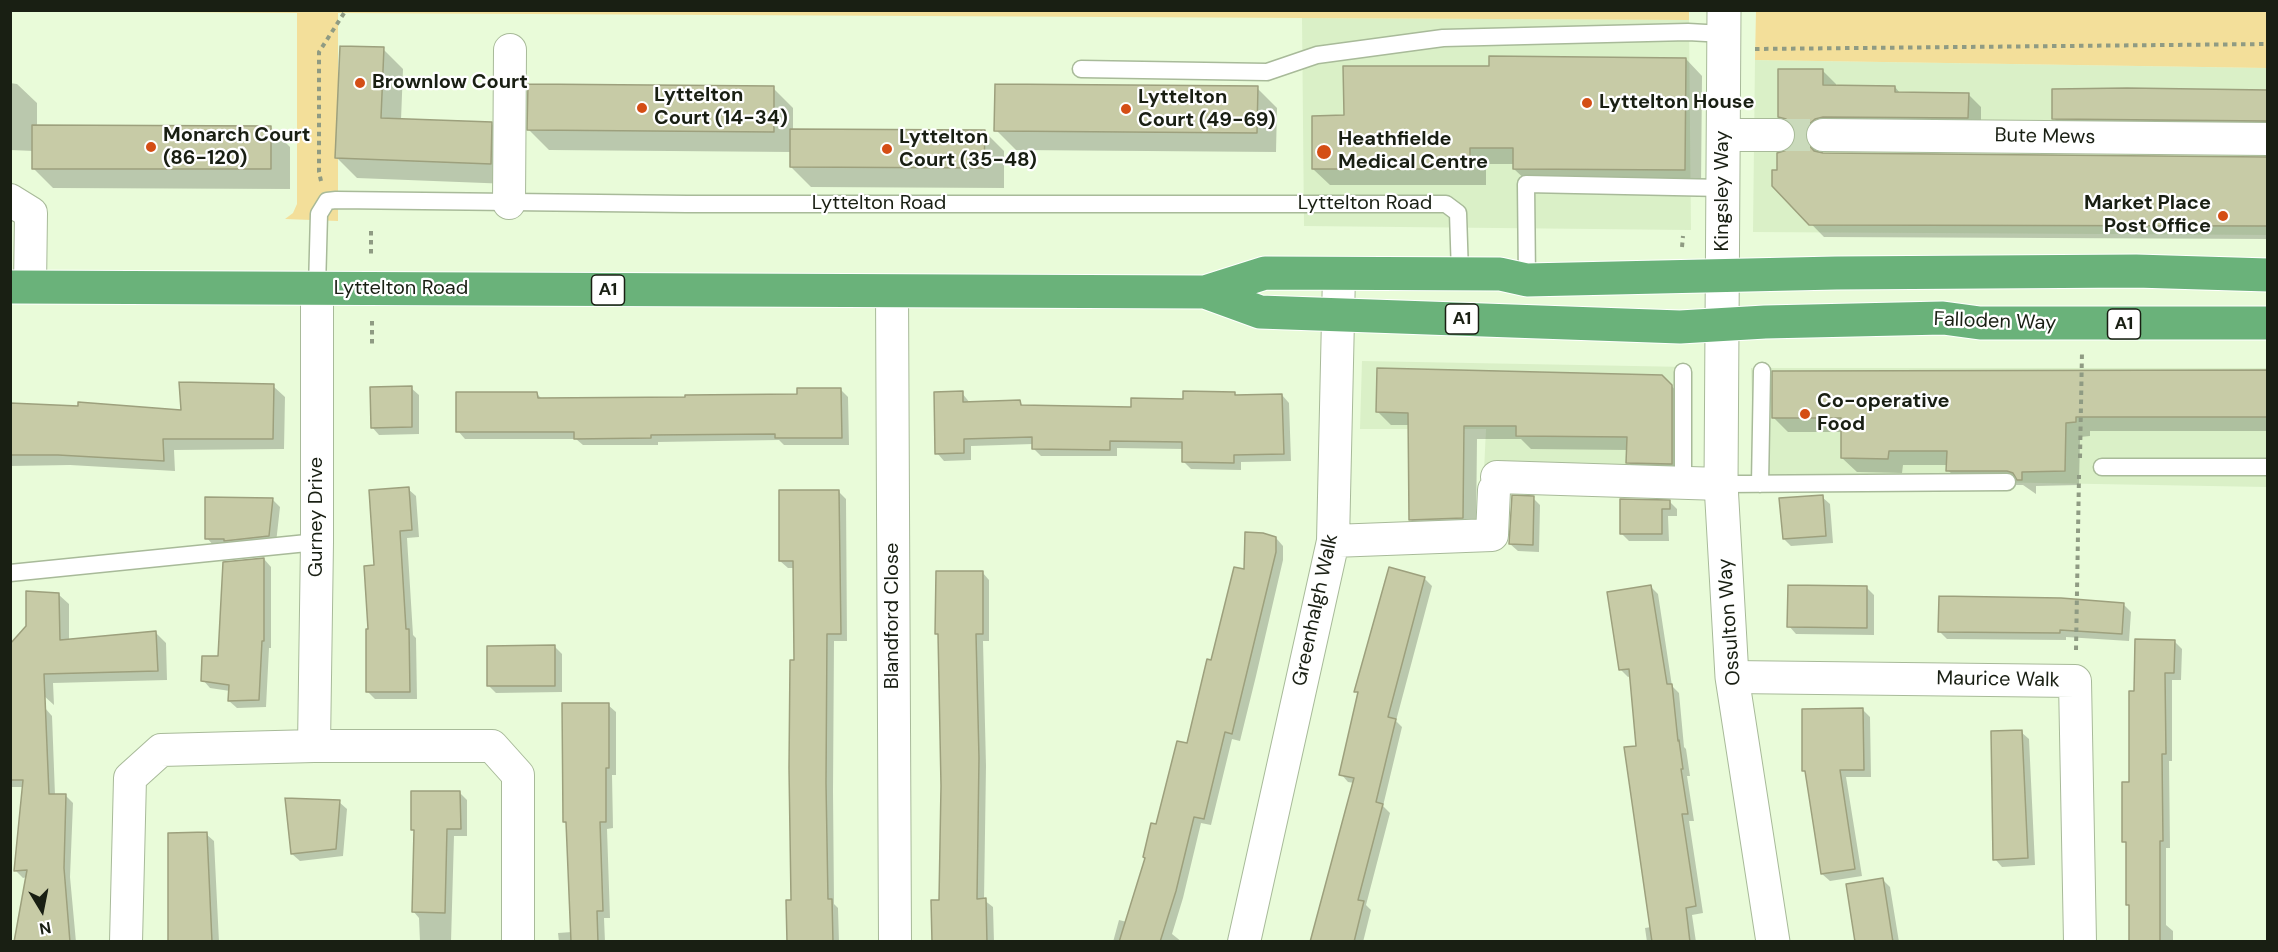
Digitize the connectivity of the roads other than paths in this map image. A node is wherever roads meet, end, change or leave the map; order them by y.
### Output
1 (1733, 31) edge
2 (510, 50) dead end
3 (1081, 69) dead end
4 (1724, 135) junction
5 (1778, 135) tunnel mouth
6 (1823, 135) tunnel mouth
7 (2268, 139) edge
8 (1723, 188) junction
9 (10, 200) edge
10 (509, 203) junction
11 (1339, 274) junction
12 (1460, 274) junction
13 (2268, 274) edge
14 (1527, 280) junction
15 (20, 287) edge
16 (317, 288) junction
17 (892, 291) junction
18 (1205, 292) junction
19 (1723, 300) junction
20 (1338, 314) junction
21 (2268, 323) edge
22 (1762, 371) dead end
23 (1683, 372) dead end
24 (2102, 467) dead end
25 (2268, 467) edge
26 (2007, 482) dead end
27 (1683, 483) junction
28 (1721, 484) junction
29 (1760, 484) junction
30 (1333, 541) junction
31 (317, 542) junction
32 (10, 573) edge
33 (1732, 677) junction
34 (314, 746) junction
35 (126, 942) edge
36 (518, 942) edge
37 (895, 942) edge
38 (1244, 942) edge
39 (1773, 942) edge
40 (2080, 942) edge

1 - 3 lane
1 - 4 street, Kingsley Way
2 - 10 street
4 - 5 street
4 - 8 street, Kingsley Way
6 - 7 street, Bute Mews
8 - 14 lane
8 - 19 street, Kingsley Way
9 - 15 street
10 - 12 lane, Lyttelton Road
10 - 16 lane, Lyttelton Road
11 - 12 highway, Lyttelton Road / A1
11 - 18 highway, Lyttelton Road / A1
11 - 20 street, Greenhalgh Walk
12 - 14 highway, Lyttelton Road / A1
13 - 19 highway, A1
14 - 19 highway, Lyttelton Road / A1
15 - 16 highway, Lyttelton Road / A1
16 - 17 highway, Lyttelton Road / A1
16 - 31 street, Gurney Drive
17 - 18 highway, Lyttelton Road / A1
17 - 37 street, Blandford Close
18 - 20 highway, Lyttelton Road / A1
19 - 20 highway, Lyttelton Road / A1
19 - 21 highway, Falloden Way / A1
19 - 28 street, Ossulton Way
20 - 30 street, Greenhalgh Walk
22 - 29 lane
23 - 27 lane
24 - 25 lane
26 - 29 lane
27 - 28 street
27 - 30 street
28 - 29 lane
28 - 33 street, Ossulton Way
30 - 38 street, Greenhalgh Walk
31 - 32 lane
31 - 34 street, Gurney Drive
33 - 39 street, Ossulton Way
33 - 40 street, Maurice Walk
34 - 35 street
34 - 36 street

